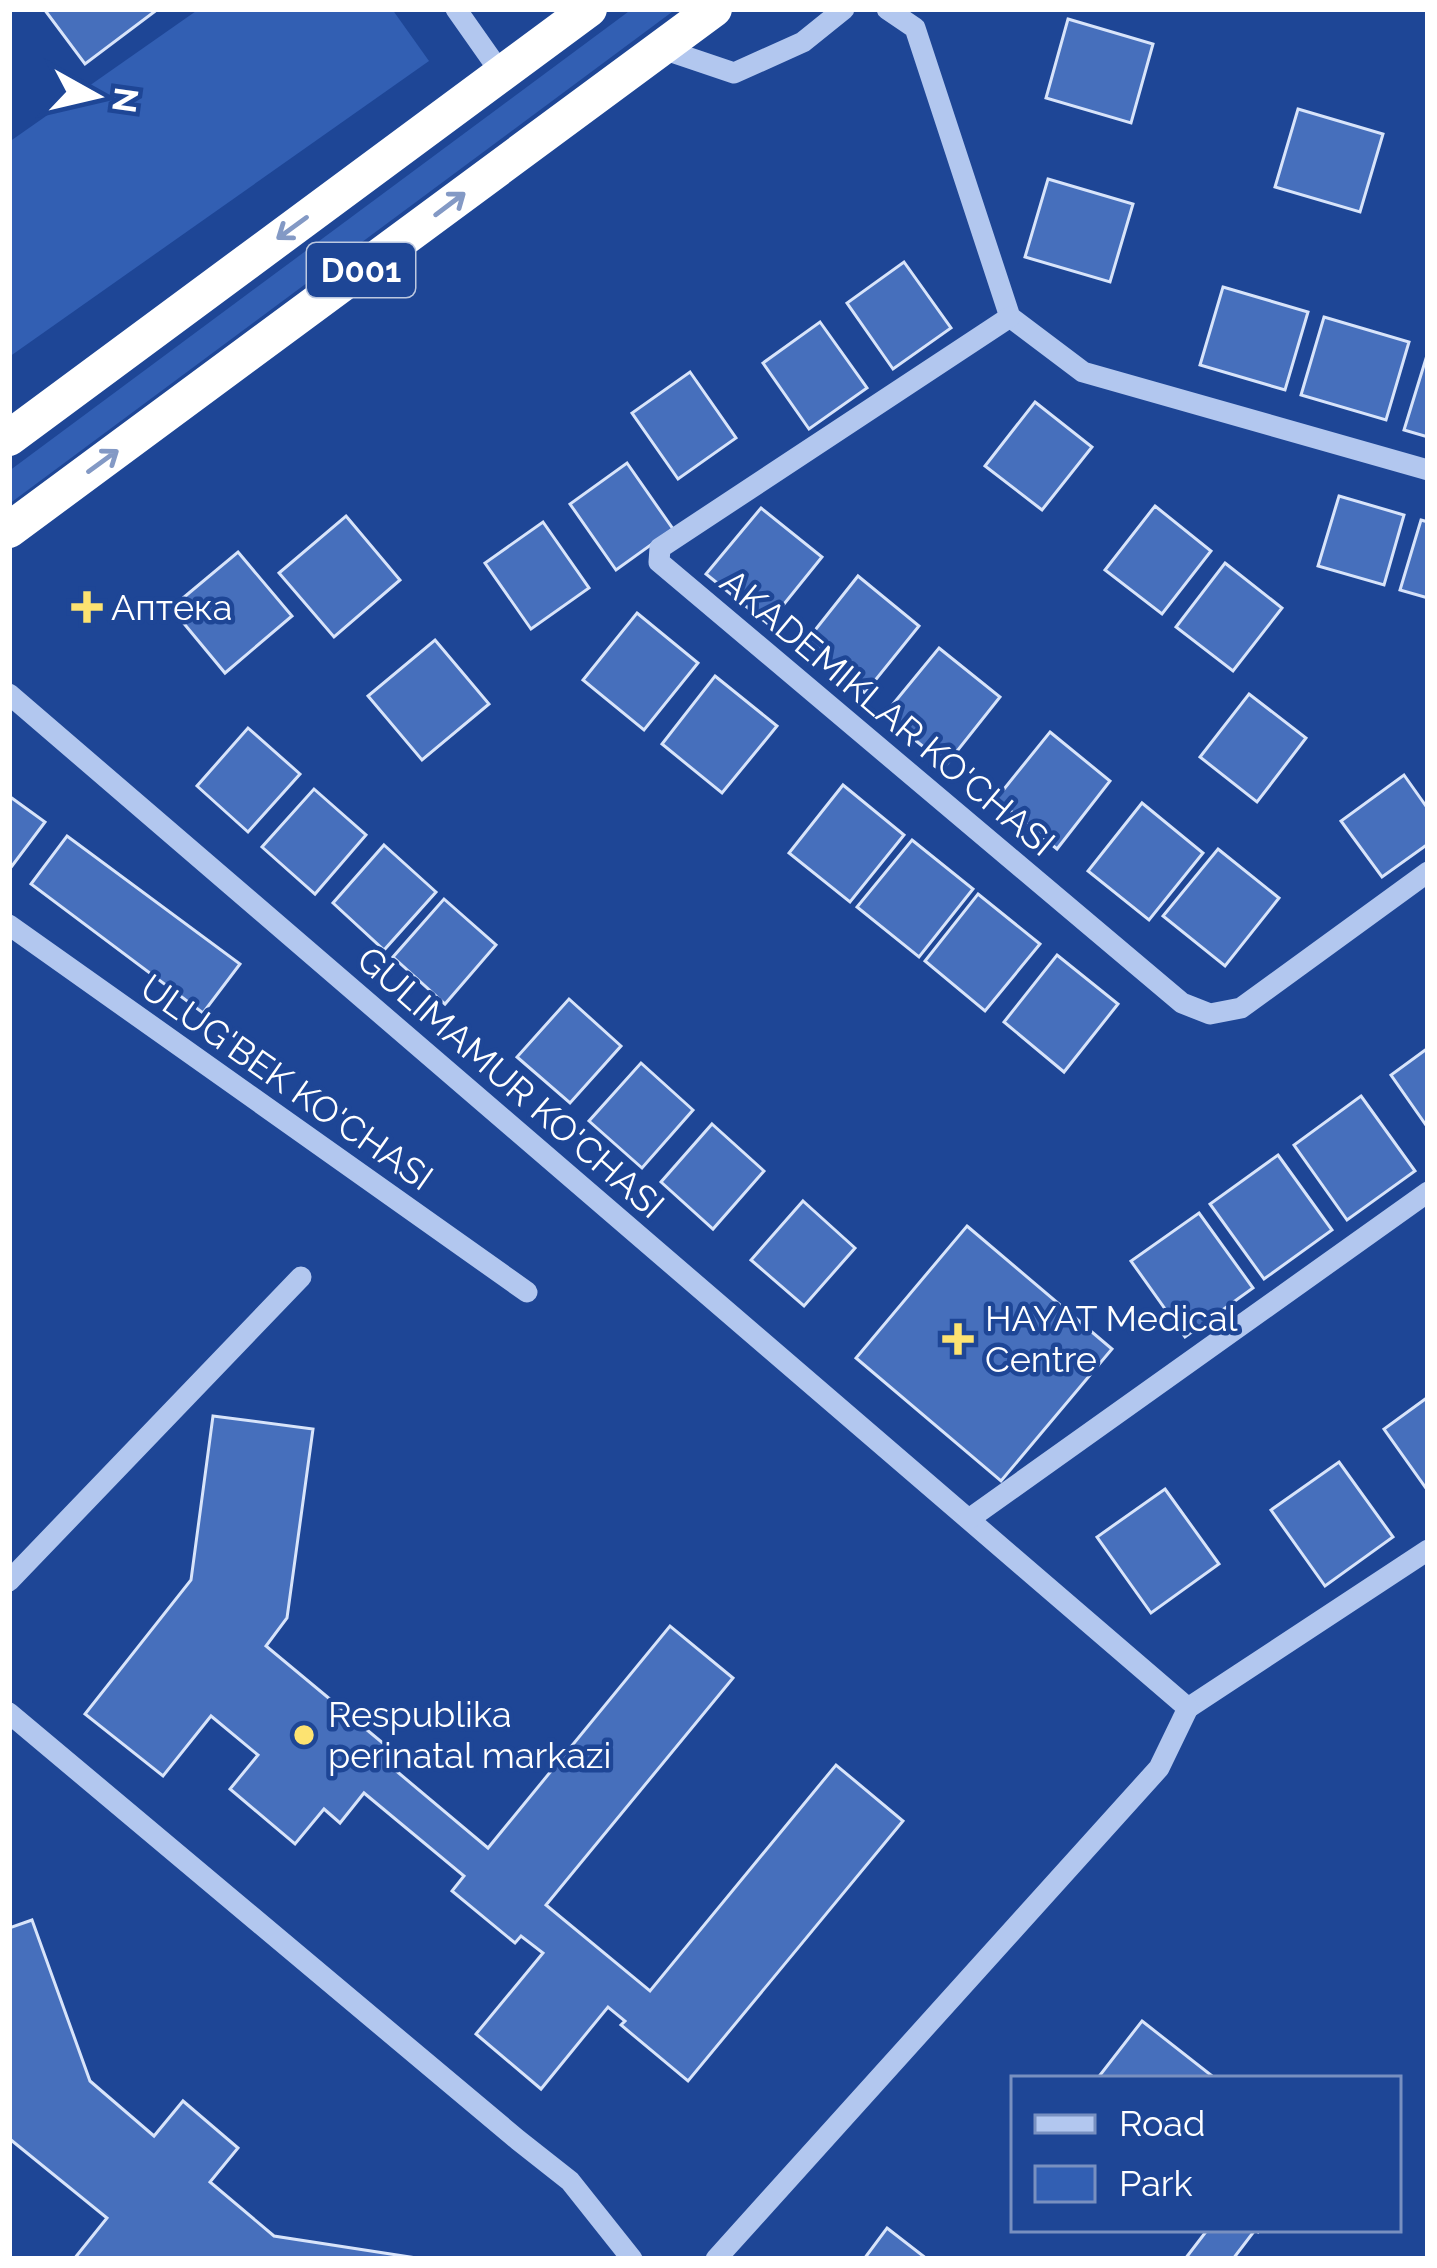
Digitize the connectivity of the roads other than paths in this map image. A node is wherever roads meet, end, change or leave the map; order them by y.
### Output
1 (456, 9) edge
2 (589, 9) edge
3 (713, 9) edge
4 (844, 9) edge
5 (887, 9) edge
6 (660, 49) junction
7 (501, 74) junction
8 (1010, 317) junction
9 (9, 438) edge
10 (1428, 470) edge
11 (9, 530) edge
12 (9, 694) edge
13 (1428, 872) edge
14 (9, 925) edge
15 (1428, 1192) edge
16 (301, 1277) dead end
17 (527, 1292) dead end
18 (969, 1519) junction
19 (1428, 1550) edge
20 (9, 1581) edge
21 (1188, 1708) junction
22 (9, 1713) edge
23 (632, 2259) edge
24 (716, 2259) edge

1 - 7 street
2 - 7 highway, D001
3 - 6 highway, D001
4 - 6 street
5 - 8 street
11 -> 6 highway, D001
7 -> 9 highway, D001
8 - 10 street
8 - 13 street, AKADEMIKLAR KO'CHASI
12 - 18 street, GULIMAMUR KO'CHASI
14 - 17 street, ULUG'BEK KO'CHASI
15 - 18 street
16 - 20 street
18 - 21 street, GULIMAMUR KO'CHASI
19 - 21 street
21 - 24 street
22 - 23 street

